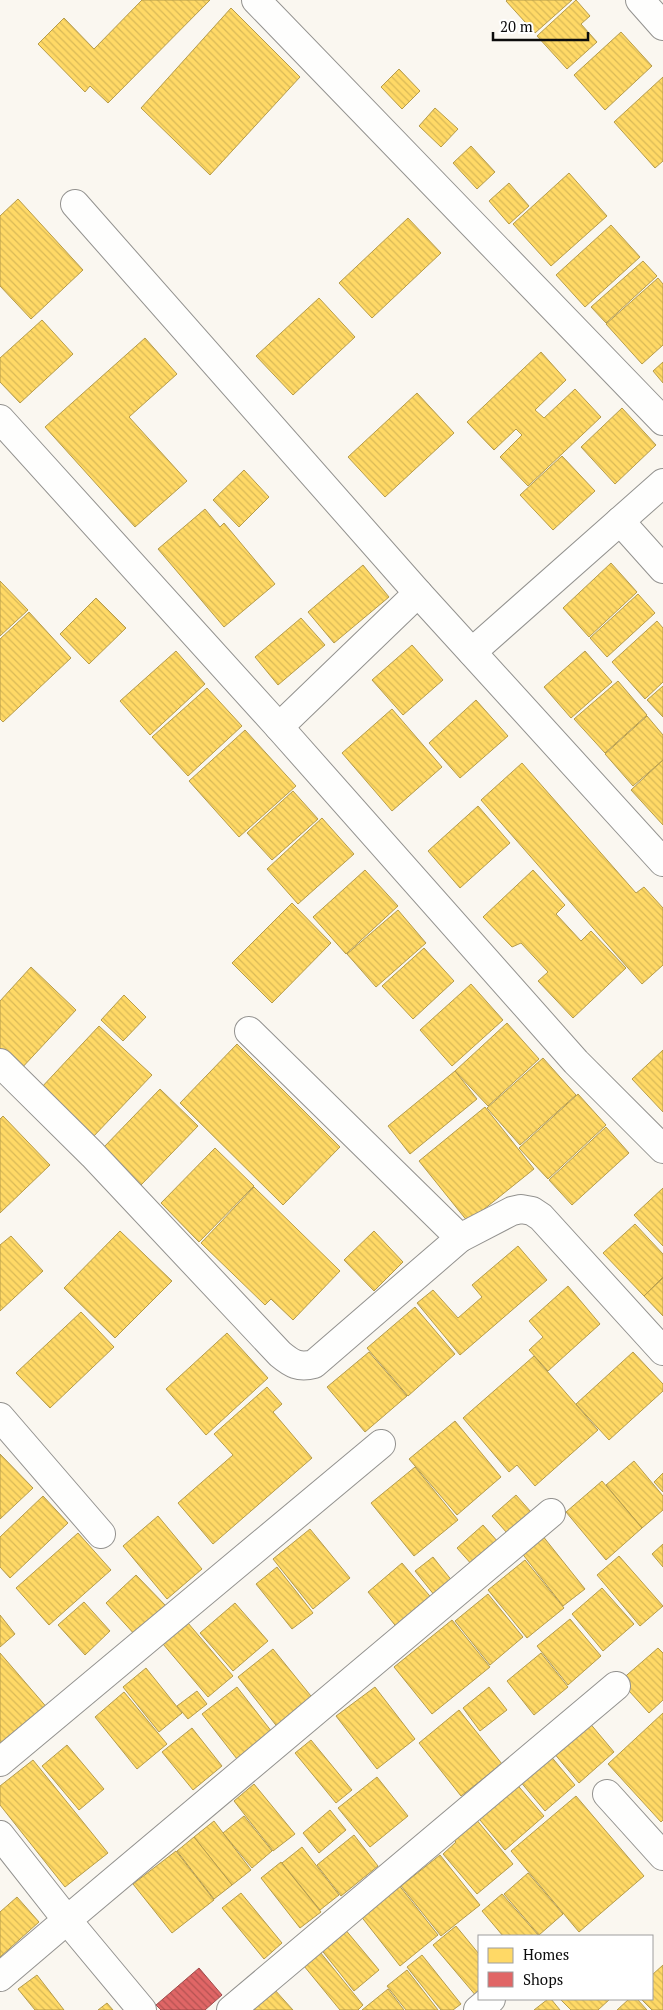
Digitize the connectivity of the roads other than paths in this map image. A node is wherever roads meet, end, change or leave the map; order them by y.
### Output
1 (256, 0) edge
2 (640, 0) edge
3 (663, 26) edge
4 (75, 204) dead end
5 (0, 419) edge
6 (663, 421) edge
7 (663, 483) edge
8 (620, 521) junction
9 (663, 569) edge
10 (418, 593) junction
11 (472, 652) junction
12 (279, 727) junction
13 (663, 862) edge
14 (250, 1031) dead end
15 (0, 1063) edge
16 (663, 1149) edge
17 (460, 1238) junction
18 (663, 1351) edge
19 (0, 1417) edge
20 (381, 1444) dead end
21 (551, 1513) dead end
22 (101, 1534) dead end
23 (616, 1686) dead end
24 (0, 1762) edge
25 (608, 1794) dead end
26 (0, 1835) edge
27 (663, 1856) edge
28 (67, 1920) junction
29 (0, 1977) edge
30 (490, 2000) edge
31 (142, 2010) edge
32 (231, 2010) edge
33 (478, 2010) edge

1 - 6 street
2 - 3 street
4 - 10 street
5 - 12 street
7 - 8 street
8 - 9 street
8 - 11 street
10 - 11 street
10 - 12 street
11 - 13 street
12 - 16 street
14 - 17 street
15 - 17 street
17 - 18 street
19 - 22 street
20 - 24 street
21 - 28 street
23 - 32 street
25 - 27 street
26 - 28 street
28 - 29 street
28 - 31 street
30 - 33 street

